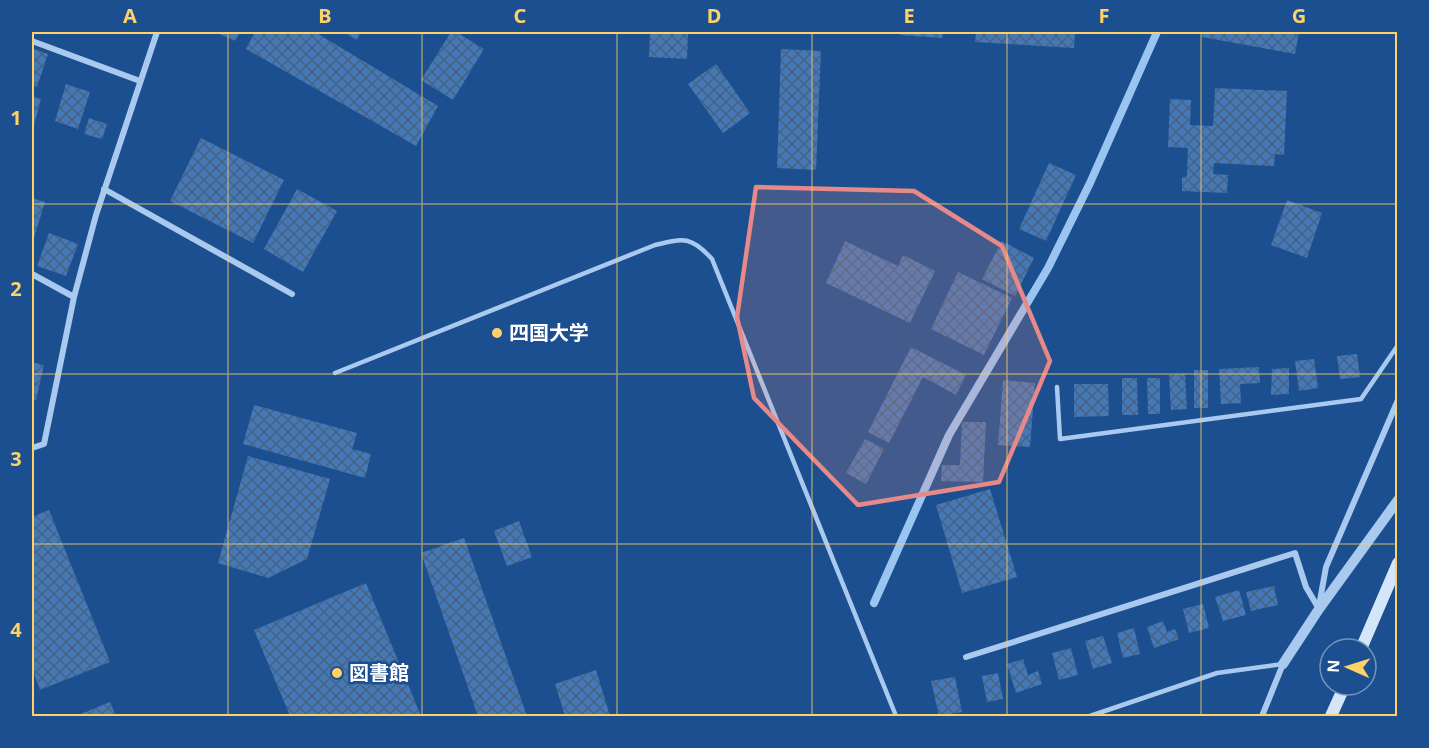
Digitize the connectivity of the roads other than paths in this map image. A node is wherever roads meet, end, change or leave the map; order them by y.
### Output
1 (157, 32) edge
2 (32, 41) edge
3 (140, 81) junction
4 (104, 189) junction
5 (32, 274) edge
6 (292, 294) dead end
7 (74, 297) junction
8 (1398, 345) edge
9 (335, 373) dead end
10 (1057, 387) dead end
11 (1398, 400) edge
12 (32, 448) edge
13 (1398, 500) edge
14 (1398, 563) edge
15 (1319, 609) junction
16 (1366, 637) edge
17 (966, 657) dead end
18 (1283, 664) junction
19 (1340, 697) edge
20 (896, 717) edge
21 (1090, 717) edge
22 (1262, 717) edge
23 (1331, 717) edge

1 - 3 street
2 - 3 street
3 - 4 street
4 - 6 street
4 - 7 street
5 - 7 street
7 - 12 street
8 - 10 lane
9 - 20 lane
11 - 15 street
13 - 15 street
14 - 16 main road
15 - 17 street
15 - 18 street
18 - 21 lane
18 - 22 street
19 - 23 main road

